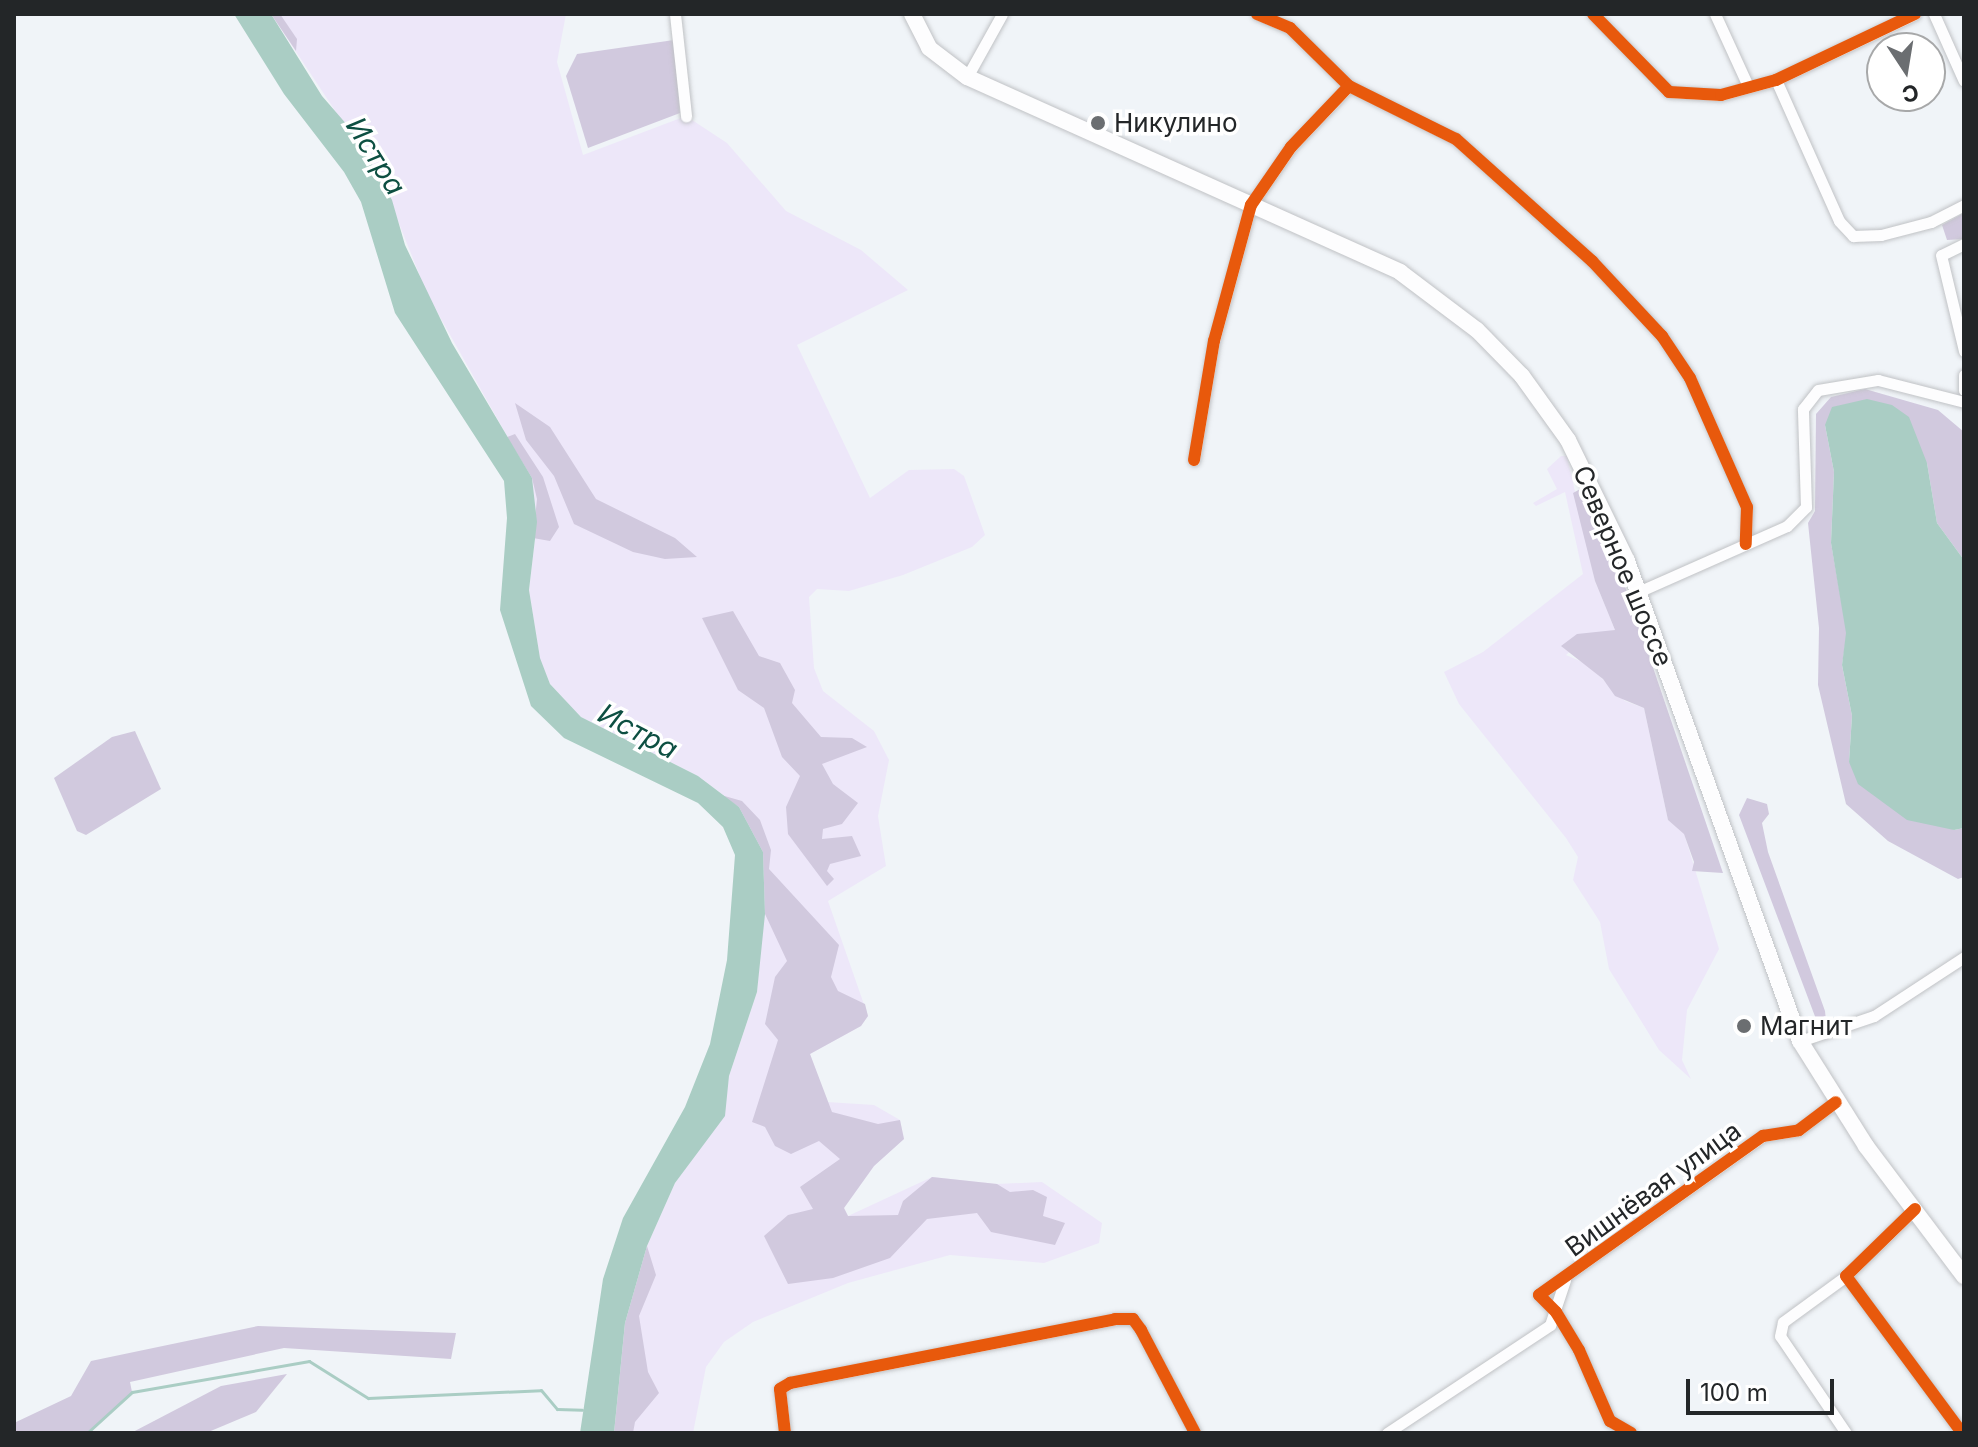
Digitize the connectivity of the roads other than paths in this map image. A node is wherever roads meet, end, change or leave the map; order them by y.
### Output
1 (675, 14) edge
2 (912, 14) edge
3 (1002, 14) edge
4 (1257, 14) edge
5 (1593, 14) edge
6 (1715, 14) edge
7 (1915, 14) edge
8 (1934, 14) edge
9 (967, 77) junction
10 (1776, 80) junction
11 (1964, 81) edge
12 (1349, 86) junction
13 (1748, 86) junction
14 (686, 116) dead end
15 (1251, 205) junction
16 (1964, 205) edge
17 (1964, 244) edge
18 (1964, 351) edge
19 (1964, 375) edge
20 (1964, 390) edge
21 (1964, 402) edge
22 (1194, 460) dead end
23 (1746, 544) junction
24 (1638, 592) junction
25 (1964, 957) edge
26 (1800, 1041) junction
27 (1836, 1102) junction
28 (1915, 1209) junction
29 (1846, 1276) junction
30 (1964, 1276) edge
31 (1565, 1280) junction
32 (1556, 1312) junction
33 (785, 1433) edge
34 (1195, 1433) edge
35 (1387, 1433) edge
36 (1631, 1433) edge
37 (1846, 1433) edge
38 (1962, 1433) edge

1 - 14 street
2 - 9 main road, Северное шоссе
3 - 9 street
4 - 12 street
5 - 13 street
6 - 13 street
7 - 10 street
8 - 11 street
9 - 15 main road, Северное шоссе
10 - 13 street
10 - 16 street
12 - 15 street
12 - 23 street
15 - 22 street
15 - 24 main road, Северное шоссе
17 - 18 street
19 - 20 street
21 - 23 street
23 - 24 street
24 - 26 main road, Северное шоссе
25 - 26 street
26 - 27 main road, Северное шоссе
27 - 28 main road, Северное шоссе
27 - 31 street, Вишнёвая улица
28 - 29 street
28 - 30 main road, Северное шоссе
29 - 37 street
29 - 38 street
31 - 32 street
31 - 32 street, Вишнёвая улица
32 - 35 street
32 - 36 street
33 - 34 street

